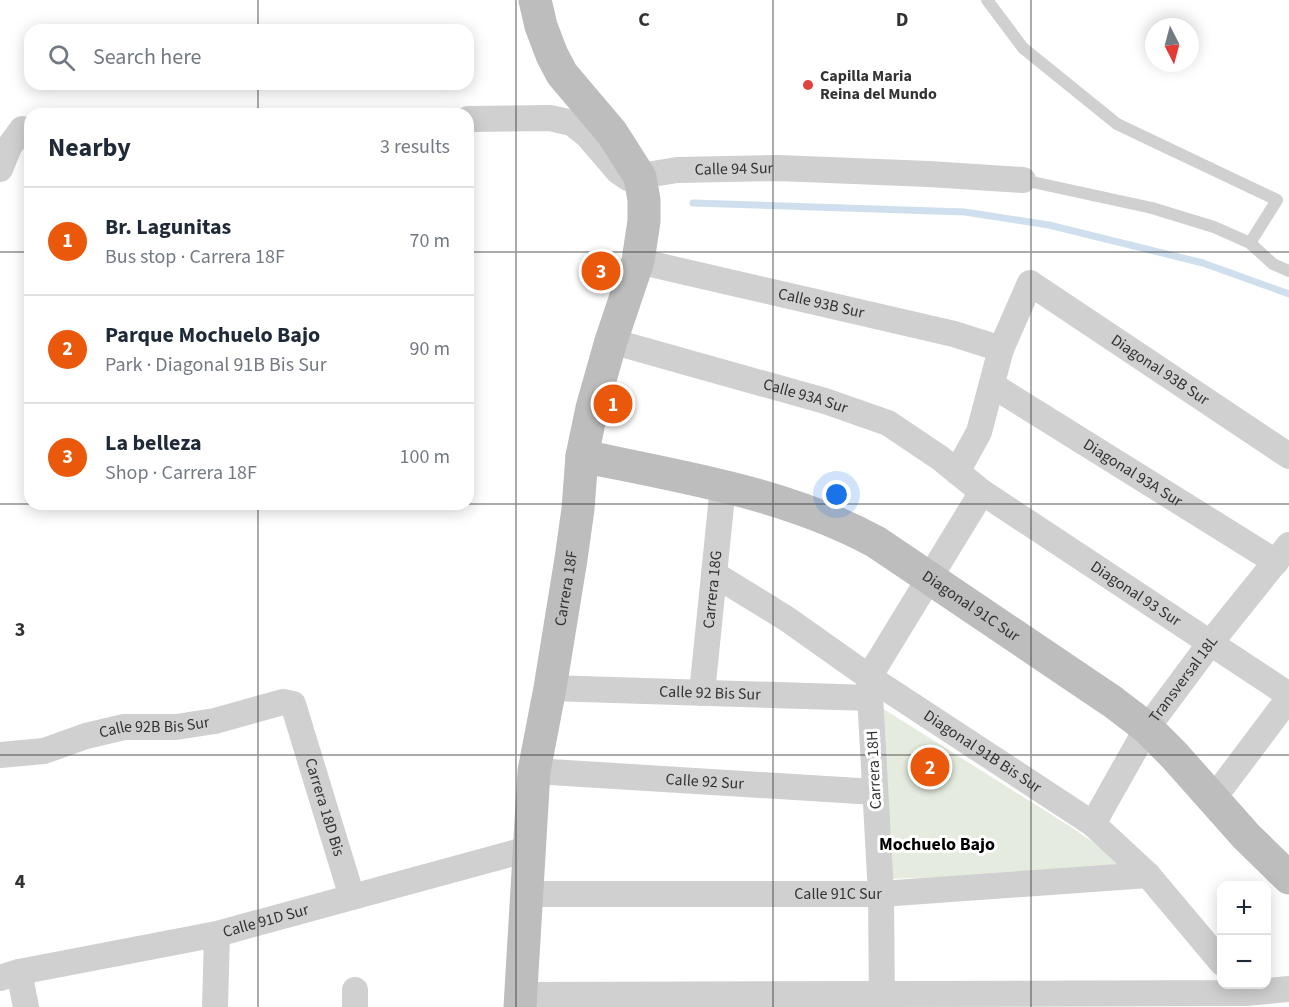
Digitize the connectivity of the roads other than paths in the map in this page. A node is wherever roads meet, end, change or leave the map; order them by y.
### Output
1 (535, 0) edge
2 (987, 0) edge
3 (474, 119) edge
4 (17, 129) edge
5 (0, 169) edge
6 (640, 177) junction
7 (1023, 180) joint
8 (1250, 243) junction
9 (638, 261) junction
10 (1289, 271) edge
11 (611, 341) junction
12 (1001, 349) junction
13 (992, 385) junction
14 (582, 456) junction
15 (1289, 456) edge
16 (957, 472) junction
17 (723, 486) junction
18 (982, 492) junction
19 (1282, 554) edge
20 (714, 574) junction
21 (928, 577) junction
22 (1211, 642) junction
23 (870, 687) junction
24 (550, 688) junction
25 (702, 693) junction
26 (1289, 697) edge
27 (299, 719) joint
28 (1147, 728) junction
29 (0, 755) edge
30 (534, 771) junction
31 (875, 792) junction
32 (1213, 798) junction
33 (1093, 824) junction
34 (528, 849) junction
35 (1288, 874) edge
36 (1148, 875) junction
37 (526, 894) junction
38 (881, 894) junction
39 (352, 897) junction
40 (217, 934) junction
41 (1217, 958) edge
42 (9, 975) edge
43 (1243, 989) edge
44 (1271, 989) edge
45 (1289, 989) edge
46 (1208, 1000) edge
47 (521, 1001) edge
48 (882, 1001) edge
49 (26, 1007) edge
50 (215, 1007) edge

1 - 6 street
2 - 8 lane
3 - 6 street
4 - 5 street
6 - 7 street, Calle 94 Sur
6 - 9 street, Carrera 18F
7 - 8 lane
8 - 10 lane
9 - 11 street, Carrera 18F
9 - 12 street, Calle 93B Sur
11 - 14 street, Carrera 18F
11 - 16 street, Calle 93A Sur
12 - 13 street
12 - 15 street, Diagonal 93B Sur
13 - 16 street
13 - 19 street, Diagonal 93A Sur
14 - 17 street, Diagonal 91C Sur
14 - 24 street, Carrera 18F
16 - 18 street, Calle 93A Sur
17 - 20 street, Carrera 18G
17 - 21 street, Diagonal 91C Sur
18 - 21 street
18 - 22 street, Diagonal 93 Sur
19 - 22 street, Transversal 18L
20 - 23 street, Diagonal 91B Bis Sur
20 - 25 street, Carrera 18G
21 - 23 street
21 - 28 street, Diagonal 91C Sur
22 - 26 street, Diagonal 93 Sur
22 - 28 street, Transversal 18L
23 - 25 street, Calle 92 Bis Sur
23 - 31 street, Carrera 18H
23 - 33 street, Diagonal 91B Bis Sur
24 - 25 street, Calle 92 Bis Sur
24 - 30 street, Carrera 18F
26 - 32 street
27 - 29 street, Calle 92B Bis Sur
27 - 39 street, Carrera 18D Bis
28 - 32 street, Diagonal 91C Sur
28 - 33 street, Transversal 18L
30 - 31 street, Calle 92 Sur
30 - 34 street, Carrera 18F
31 - 38 street, Carrera 18H
32 - 35 street, Diagonal 91C Sur
33 - 36 street, Diagonal 91B Bis Sur
34 - 37 street, Carrera 18F
34 - 39 street, Calle 91D Sur
36 - 38 street, Calle 91C Sur
36 - 41 street, Diagonal 91B Bis Sur
37 - 38 street, Calle 91C Sur
37 - 47 street, Carrera 18F
38 - 48 street, Carrera 18H
39 - 40 street, Calle 91D Sur
40 - 42 street, Calle 91D Sur
40 - 50 street
42 - 49 street
43 - 46 street
44 - 45 street
46 - 48 street
47 - 48 street

